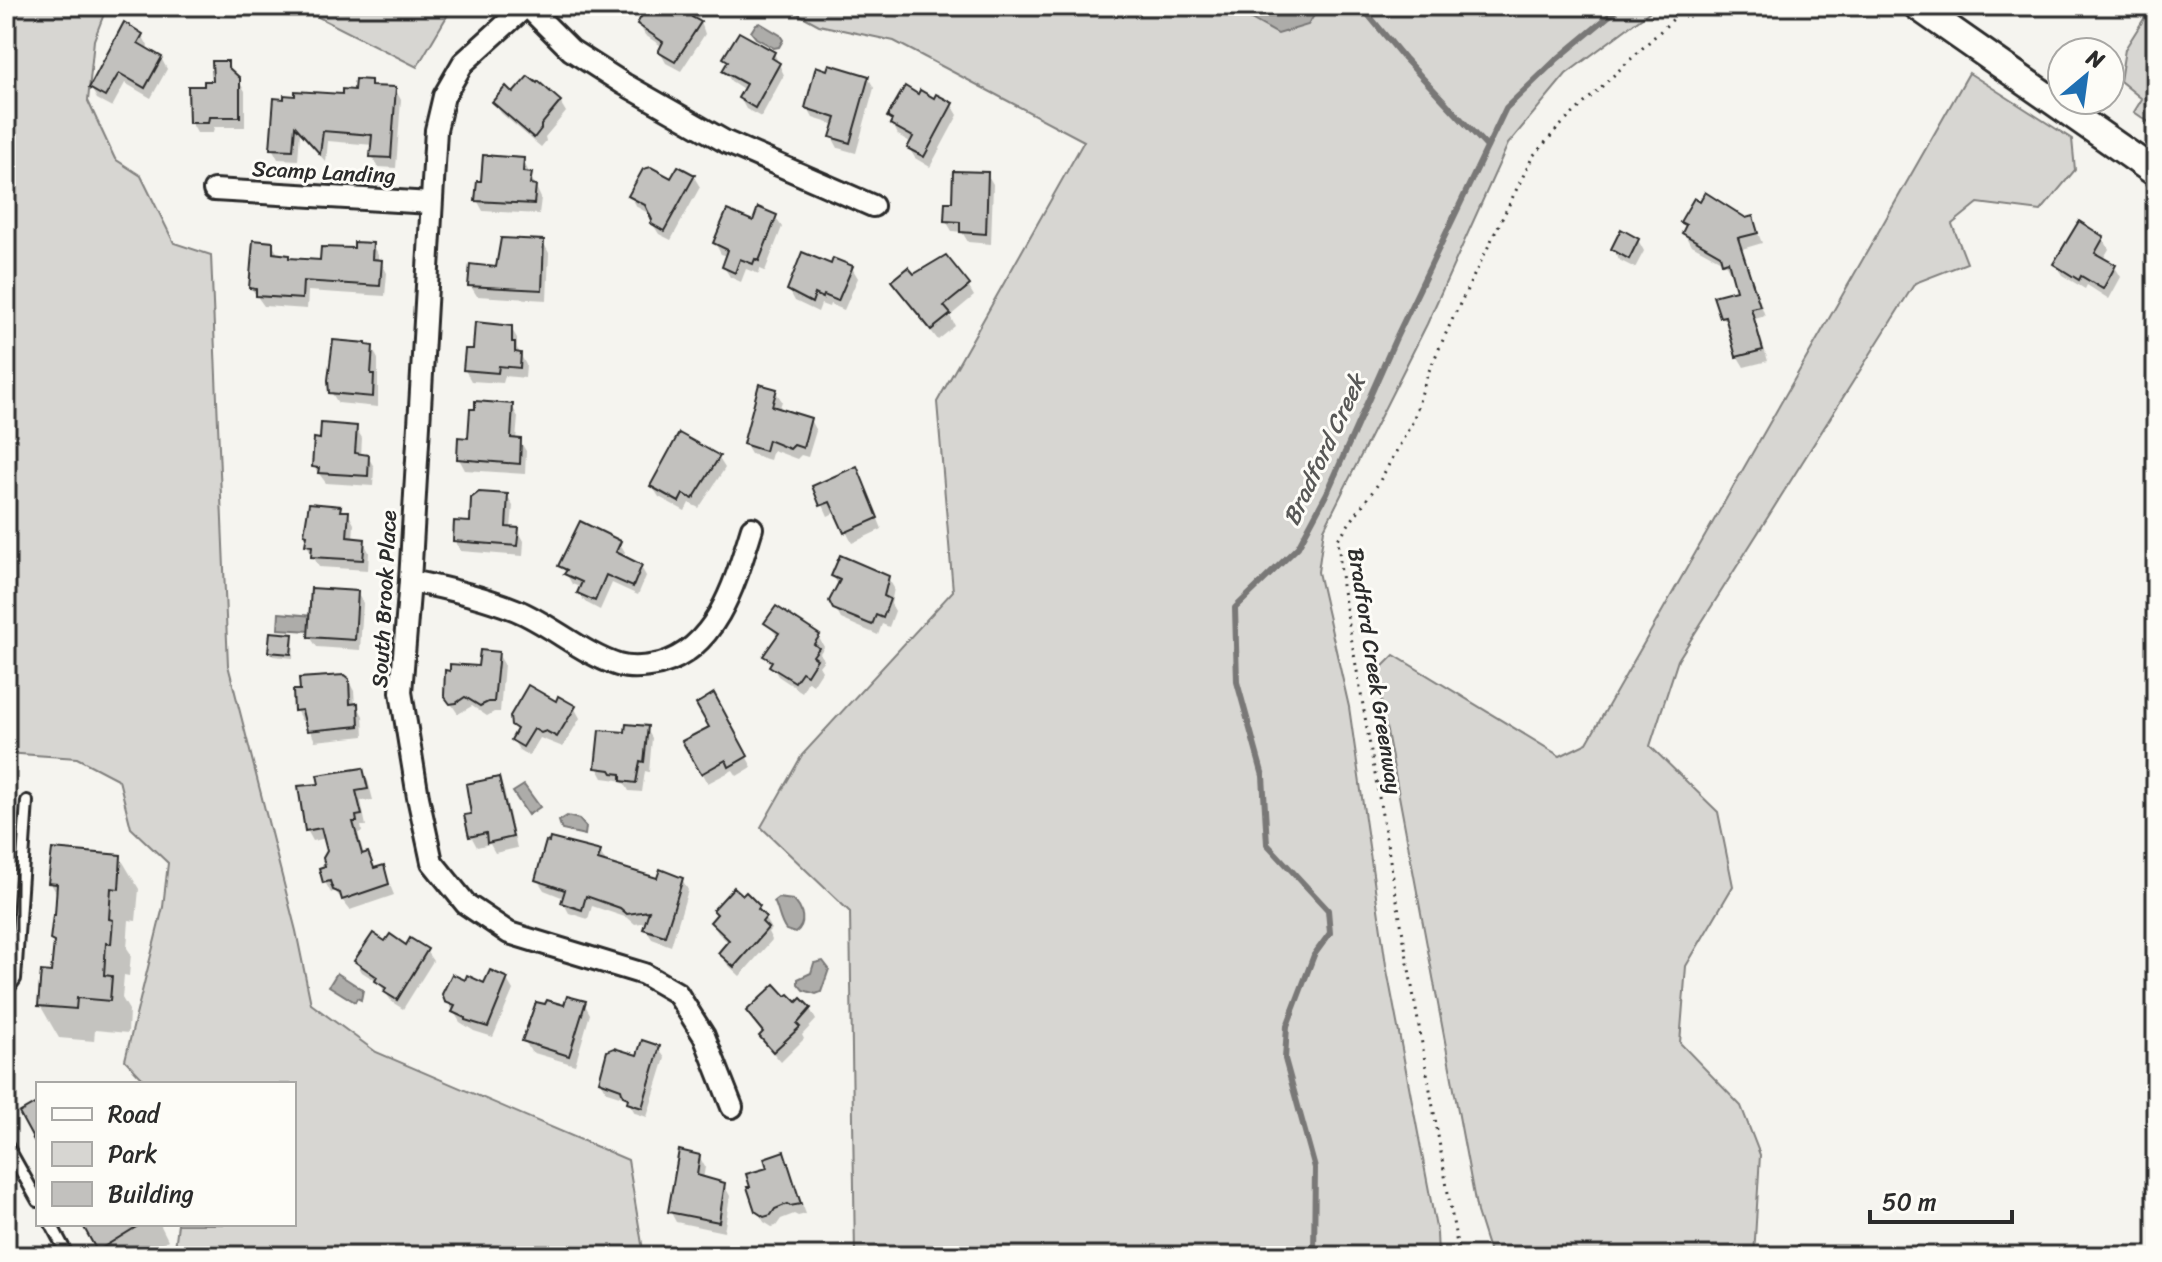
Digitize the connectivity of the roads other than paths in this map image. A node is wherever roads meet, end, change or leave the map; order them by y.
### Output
1 (526, 6) edge
2 (1917, 6) edge
3 (2156, 173) edge
4 (214, 190) dead end
5 (431, 203) junction
6 (873, 206) dead end
7 (752, 528) dead end
8 (410, 581) junction
9 (27, 801) dead end
10 (6, 992) edge
11 (732, 1107) dead end
12 (6, 1144) edge
13 (36, 1197) edge
14 (52, 1226) edge
15 (68, 1256) edge

1 - 5 street, South Brook Place
1 - 6 street
2 - 3 street
4 - 5 street, Scamp Landing
5 - 8 street, South Brook Place
7 - 8 street
8 - 11 street, South Brook Place
9 - 10 lane
12 - 13 lane
14 - 15 lane

